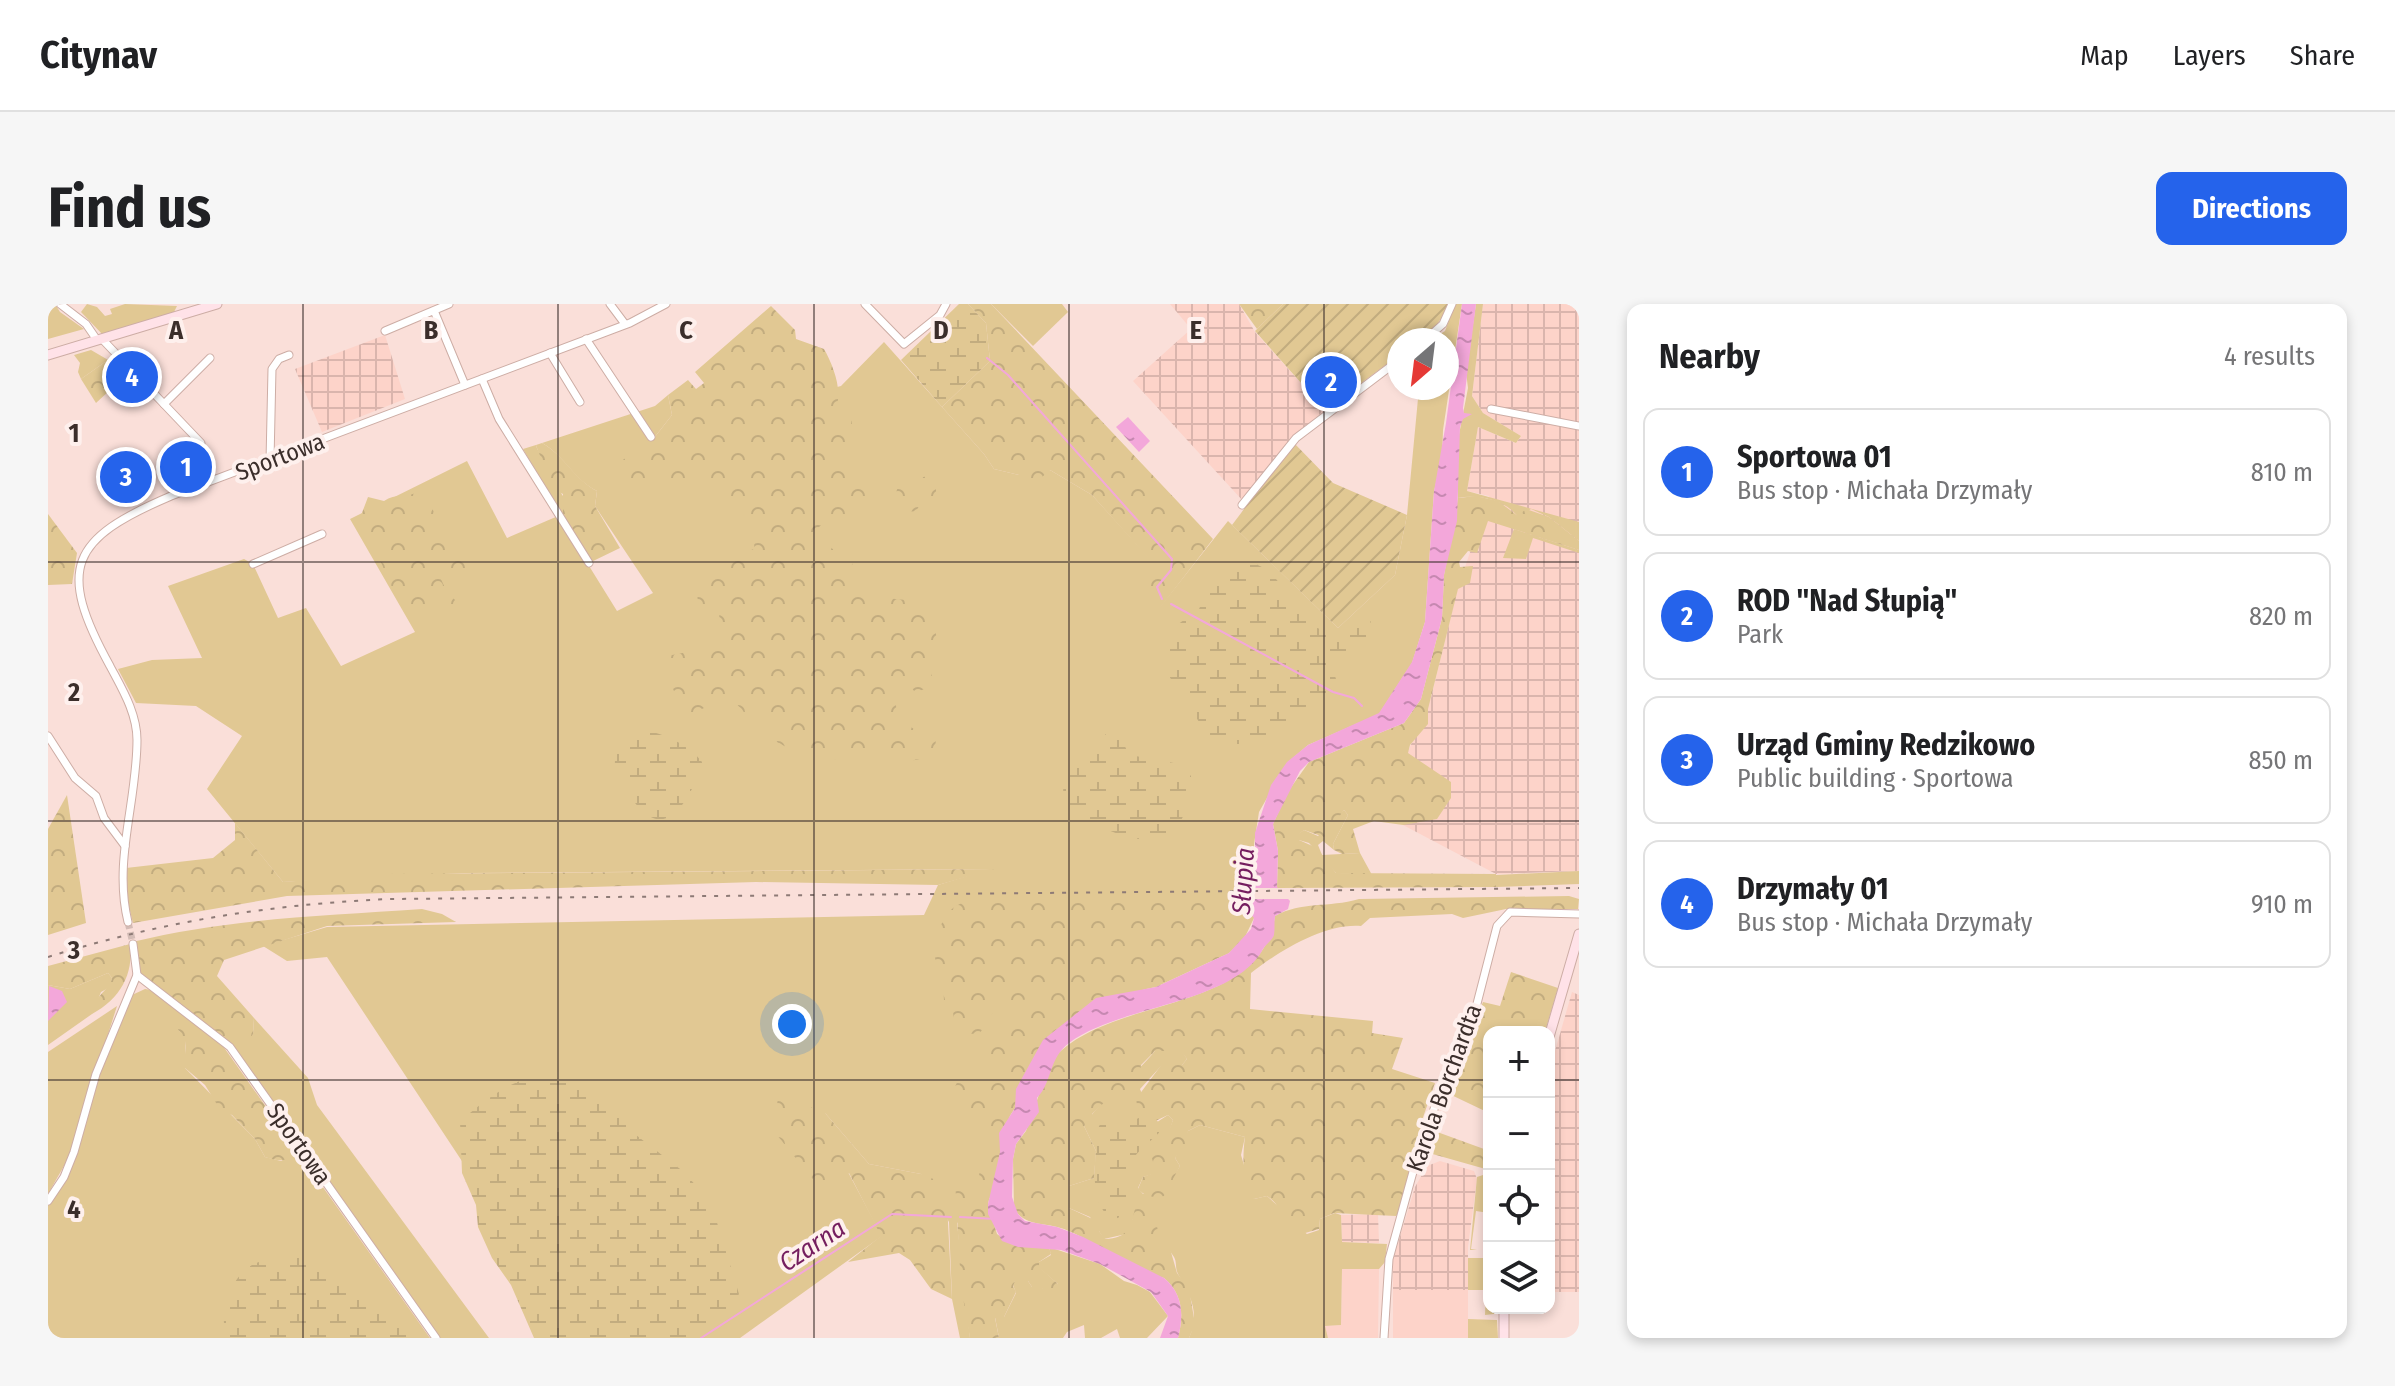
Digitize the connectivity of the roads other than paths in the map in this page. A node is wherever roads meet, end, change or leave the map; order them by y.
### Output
1 (60, 304) edge
2 (217, 304) edge
3 (449, 304) edge
4 (610, 304) edge
5 (666, 304) edge
6 (865, 304) edge
7 (946, 304) edge
8 (1452, 304) edge
9 (435, 313) junction
10 (625, 324) junction
11 (1438, 328) edge
12 (385, 331) dead end
13 (586, 339) junction
14 (100, 340) junction
15 (550, 353) junction
16 (48, 355) edge
17 (289, 355) dead end
18 (210, 358) dead end
19 (1387, 369) edge
20 (482, 379) junction
21 (465, 385) junction
22 (580, 402) dead end
23 (164, 404) junction
24 (1491, 409) dead end
25 (1579, 426) edge
26 (651, 437) dead end
27 (270, 461) junction
28 (201, 485) junction
29 (1242, 505) dead end
30 (322, 534) dead end
31 (589, 563) dead end
32 (253, 564) dead end
33 (48, 736) edge
34 (125, 846) junction
35 (1579, 914) edge
36 (128, 922) tunnel mouth
37 (1579, 934) edge
38 (133, 944) tunnel mouth
39 (137, 975) junction
40 (1552, 1026) edge
41 (48, 1201) edge
42 (1504, 1314) edge
43 (436, 1338) edge
44 (1384, 1338) edge
45 (1504, 1338) edge

1 - 14 street
2 - 14 main road
3 - 9 street
4 - 10 street
5 - 10 street, Sportowa
6 - 7 street
8 - 11 street
9 - 12 street
9 - 21 street
10 - 13 street, Sportowa
13 - 15 street, Sportowa
13 - 26 street
14 - 16 main road
14 - 23 street
15 - 20 street, Sportowa
15 - 22 street
17 - 27 street
18 - 23 street
19 - 29 street
20 - 21 street, Sportowa
20 - 31 street
21 - 27 street, Sportowa
23 - 28 street
24 - 25 street
27 - 28 street, Sportowa
28 - 34 street, Sportowa
30 - 32 street
33 - 34 street
34 - 36 street, Sportowa
35 - 44 street, Karola Borchardta
37 - 40 main road
38 - 39 street
39 - 41 street
39 - 43 street, Sportowa
42 - 45 main road

